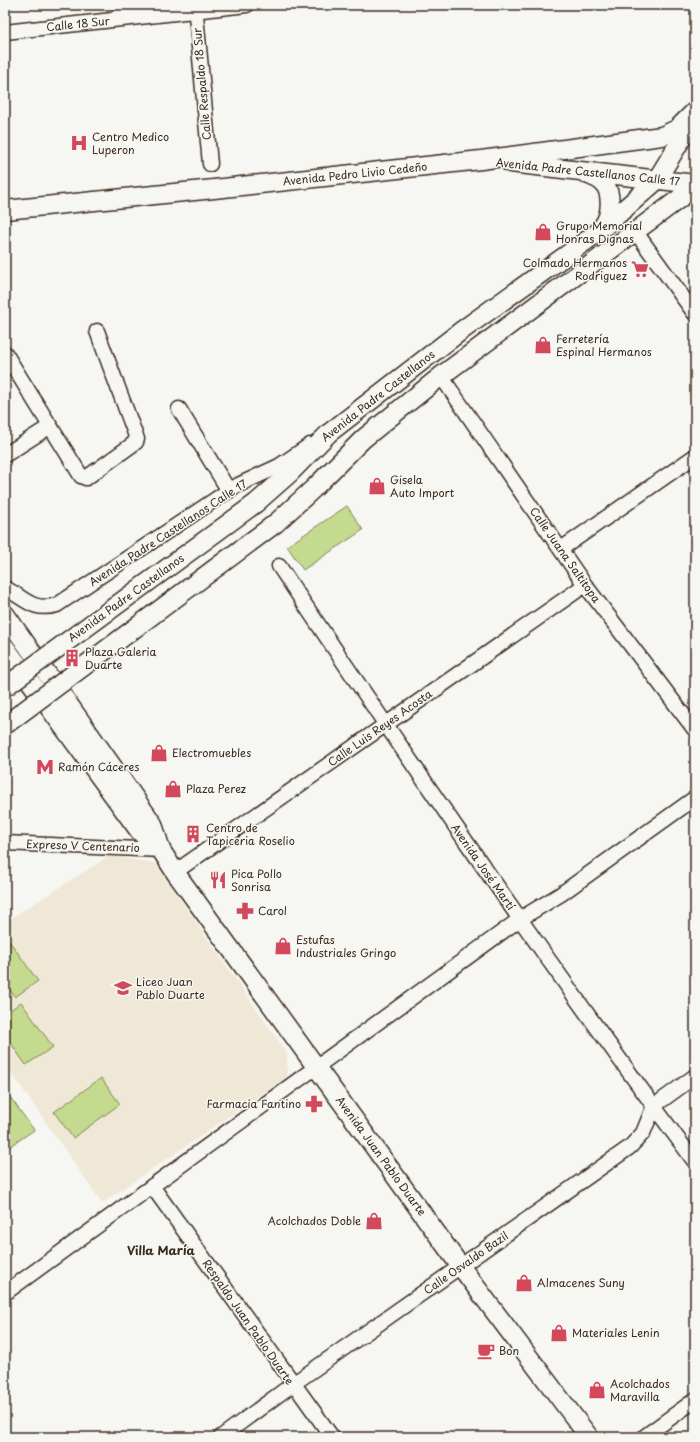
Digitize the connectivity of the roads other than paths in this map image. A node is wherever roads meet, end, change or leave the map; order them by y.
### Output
1 (133, 5) edge
2 (247, 5) edge
3 (195, 8) edge
4 (113, 20) junction
5 (5, 32) edge
6 (695, 111) edge
7 (695, 118) edge
8 (481, 160) junction
9 (210, 164) dead end
10 (580, 171) junction
11 (656, 181) junction
12 (695, 185) edge
13 (5, 210) edge
14 (635, 231) junction
15 (597, 233) junction
16 (695, 314) edge
17 (97, 331) dead end
18 (5, 353) edge
19 (441, 376) junction
20 (179, 409) dead end
21 (49, 427) junction
22 (329, 433) junction
23 (5, 455) edge
24 (695, 456) edge
25 (229, 491) junction
26 (561, 549) junction
27 (279, 566) dead end
28 (585, 585) junction
29 (5, 588) edge
30 (5, 614) edge
31 (5, 647) edge
32 (5, 687) edge
33 (384, 724) junction
34 (5, 725) edge
35 (695, 730) edge
36 (695, 798) edge
37 (5, 843) edge
38 (161, 850) junction
39 (175, 872) junction
40 (520, 920) junction
41 (316, 1066) junction
42 (695, 1076) edge
43 (654, 1106) junction
44 (695, 1162) edge
45 (152, 1186) junction
46 (461, 1268) junction
47 (5, 1293) edge
48 (292, 1384) junction
49 (695, 1400) edge
50 (221, 1437) edge
51 (332, 1437) edge
52 (589, 1437) edge
53 (644, 1437) edge

1 - 4 street
2 - 3 street, Calle 18 Sur
3 - 4 street, Calle 18 Sur
3 - 9 street, Calle Respaldo 18 Sur
4 - 5 street, Calle 18 Sur
6 - 8 main road, Avenida Pedro Livio Cedeño
7 - 11 main road, Avenida Padre Castellanos
8 - 10 main road, Avenida Padre Castellanos Calle 17
8 - 13 main road, Avenida Pedro Livio Cedeño
10 - 11 main road, Avenida Padre Castellanos Calle 17
10 - 15 main road
11 - 12 main road, Avenida Padre Castellanos Calle 17
11 - 15 main road, Avenida Padre Castellanos
12 - 14 main road, Avenida Padre Castellanos
14 - 16 street
14 - 19 main road, Avenida Padre Castellanos
15 - 22 main road, Avenida Padre Castellanos
17 - 21 street
18 - 21 street
19 - 26 street, Calle Juana Saltitopa
19 - 34 main road, Avenida Padre Castellanos, bridge
20 - 25 street
21 - 23 street
22 - 25 street, Avenida Padre Castellanos Calle 17
22 - 32 main road, Avenida Padre Castellanos, bridge
24 - 26 street
25 - 29 street, Avenida Padre Castellanos Calle 17
26 - 28 street, Calle Juana Saltitopa
27 - 33 street, Avenida José Martí
28 - 33 street, Calle Luis Reyes Acosta
28 - 35 street, Calle Juana Saltitopa
30 - 38 main road
31 - 38 main road
33 - 39 street, Calle Luis Reyes Acosta
33 - 40 street, Avenida José Martí
36 - 40 street
37 - 38 street, Expreso V Centenario
38 - 39 main road, Avenida Juan Pablo Duarte
39 - 41 main road, Avenida Juan Pablo Duarte
40 - 41 street
40 - 43 street, Avenida José Martí
41 - 45 street
41 - 46 main road, Avenida Juan Pablo Duarte
42 - 43 street
43 - 44 street, Avenida José Martí
43 - 46 street, Calle Osvaldo Bazil
45 - 47 street
45 - 48 street, Respaldo Juan Pablo Duarte
46 - 48 street, Calle Osvaldo Bazil
46 - 52 main road, Avenida Juan Pablo Duarte
48 - 50 street, Calle Osvaldo Bazil
48 - 51 street, Respaldo Juan Pablo Duarte
49 - 53 street

